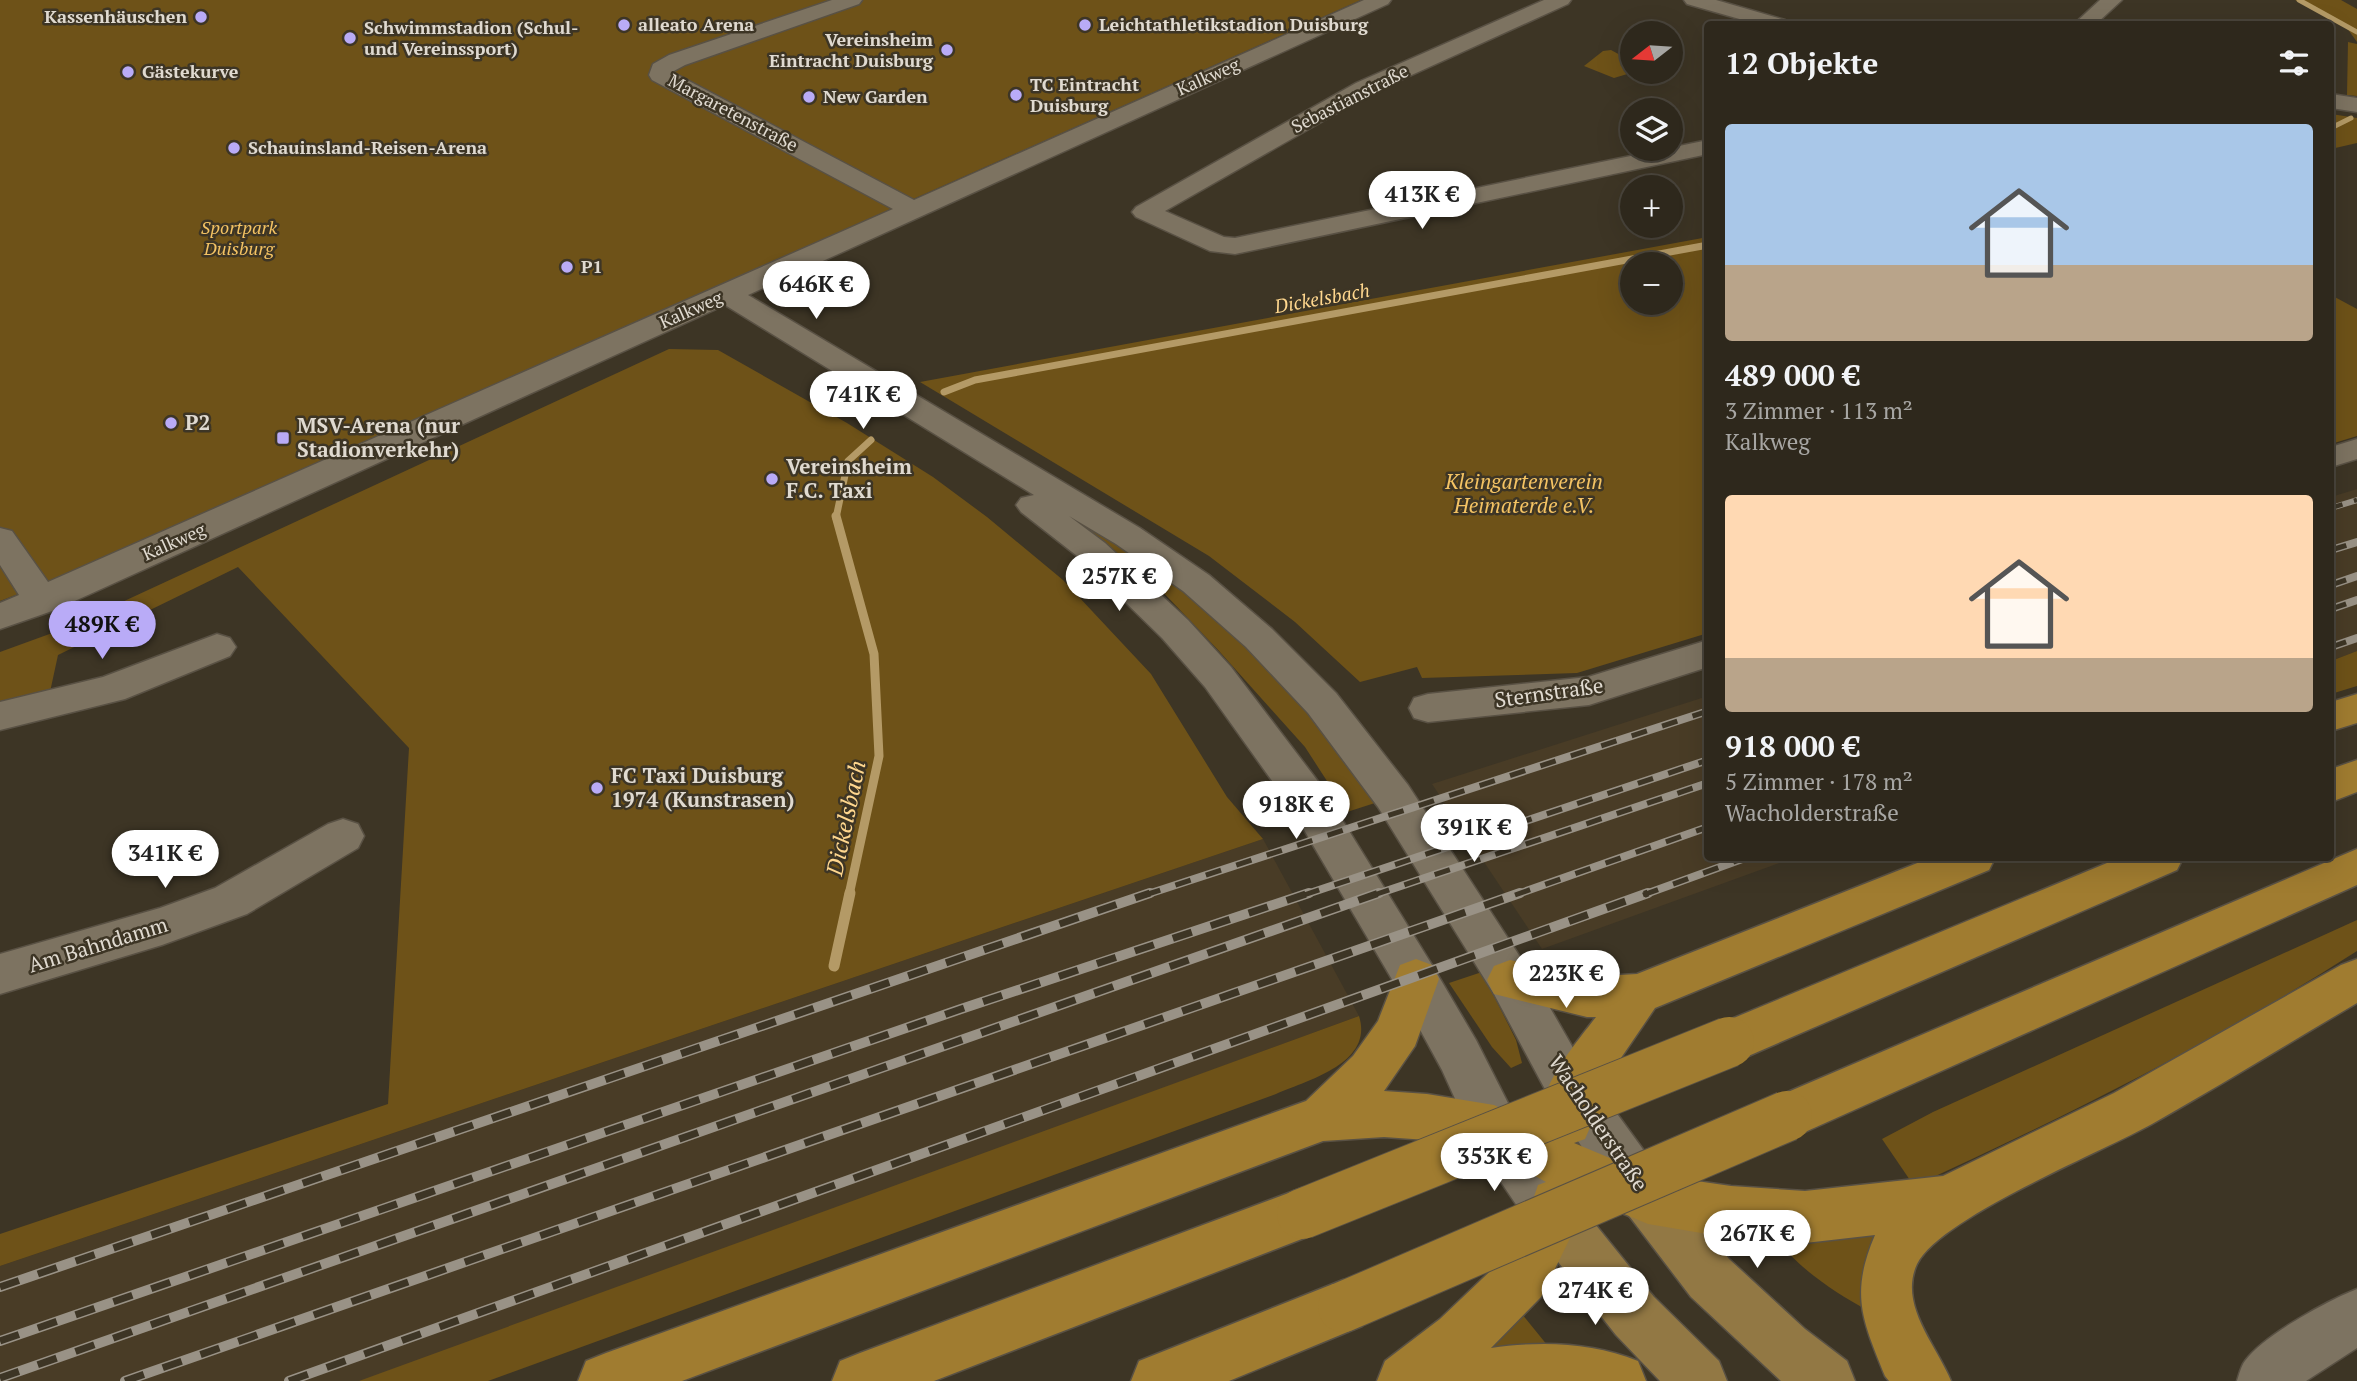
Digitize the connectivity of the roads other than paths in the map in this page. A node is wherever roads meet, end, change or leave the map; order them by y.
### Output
1 (852, 0) edge
2 (1381, 0) edge
3 (1561, 0) edge
4 (1694, 0) edge
5 (2112, 0) edge
6 (1733, 5) edge
7 (1771, 21) edge
8 (2088, 21) edge
9 (2334, 101) edge
10 (2357, 105) edge
11 (1704, 148) edge
12 (915, 211) junction
13 (712, 300) junction
14 (2357, 449) edge
15 (2334, 456) edge
16 (0, 539) edge
17 (42, 601) junction
18 (0, 617) edge
19 (218, 647) dead end
20 (1704, 654) edge
21 (1427, 708) dead end
22 (2357, 708) edge
23 (0, 716) edge
24 (2334, 716) edge
25 (2357, 775) edge
26 (2334, 785) edge
27 (343, 836) dead end
28 (1967, 861) edge
29 (2155, 861) edge
30 (2357, 866) edge
31 (0, 974) edge
32 (1416, 979) junction
33 (2357, 979) edge
34 (1510, 980) junction
35 (1639, 994) junction
36 (1571, 1090) junction
37 (1322, 1118) junction
38 (1494, 1128) junction
39 (1561, 1163) junction
40 (1648, 1199) junction
41 (1947, 1201) junction
42 (1555, 1216) junction
43 (2357, 1316) edge
44 (606, 1381) edge
45 (860, 1381) edge
46 (1160, 1381) edge
47 (1405, 1381) edge
48 (1458, 1381) edge
49 (1618, 1381) edge
50 (1699, 1381) edge
51 (1827, 1381) edge
52 (1923, 1381) edge
53 (2265, 1381) edge

1 - 12 street, Margaretenstraße
2 - 12 street, Kalkweg
3 - 11 street, Sebastianstraße
4 - 6 street
5 - 8 street
6 - 7 street
9 - 10 street
12 - 13 street, Kalkweg
13 - 17 street, Kalkweg
13 - 32 street
13 - 34 street, Wacholderstraße
14 - 15 street
16 - 17 street
17 - 18 street, Kalkweg
19 - 23 street
20 - 21 street, Sternstraße
22 - 24 highway
25 - 26 highway
27 - 31 street, Am Bahndamm
28 - 35 highway
29 - 45 highway, bridge
30 - 46 highway, bridge
32 - 37 highway
32 - 38 street
33 - 41 highway
34 - 35 highway
34 - 36 street, Wacholderstraße
35 - 36 highway
36 - 39 highway
36 - 40 street, Wacholderstraße
37 - 38 highway
37 - 44 highway
38 - 39 highway
38 - 42 street
39 - 40 highway
39 - 42 highway
40 - 41 highway
40 - 51 main road, Wacholderstraße
41 - 52 highway
42 - 47 highway
42 - 50 main road
43 - 53 street
48 - 49 highway

